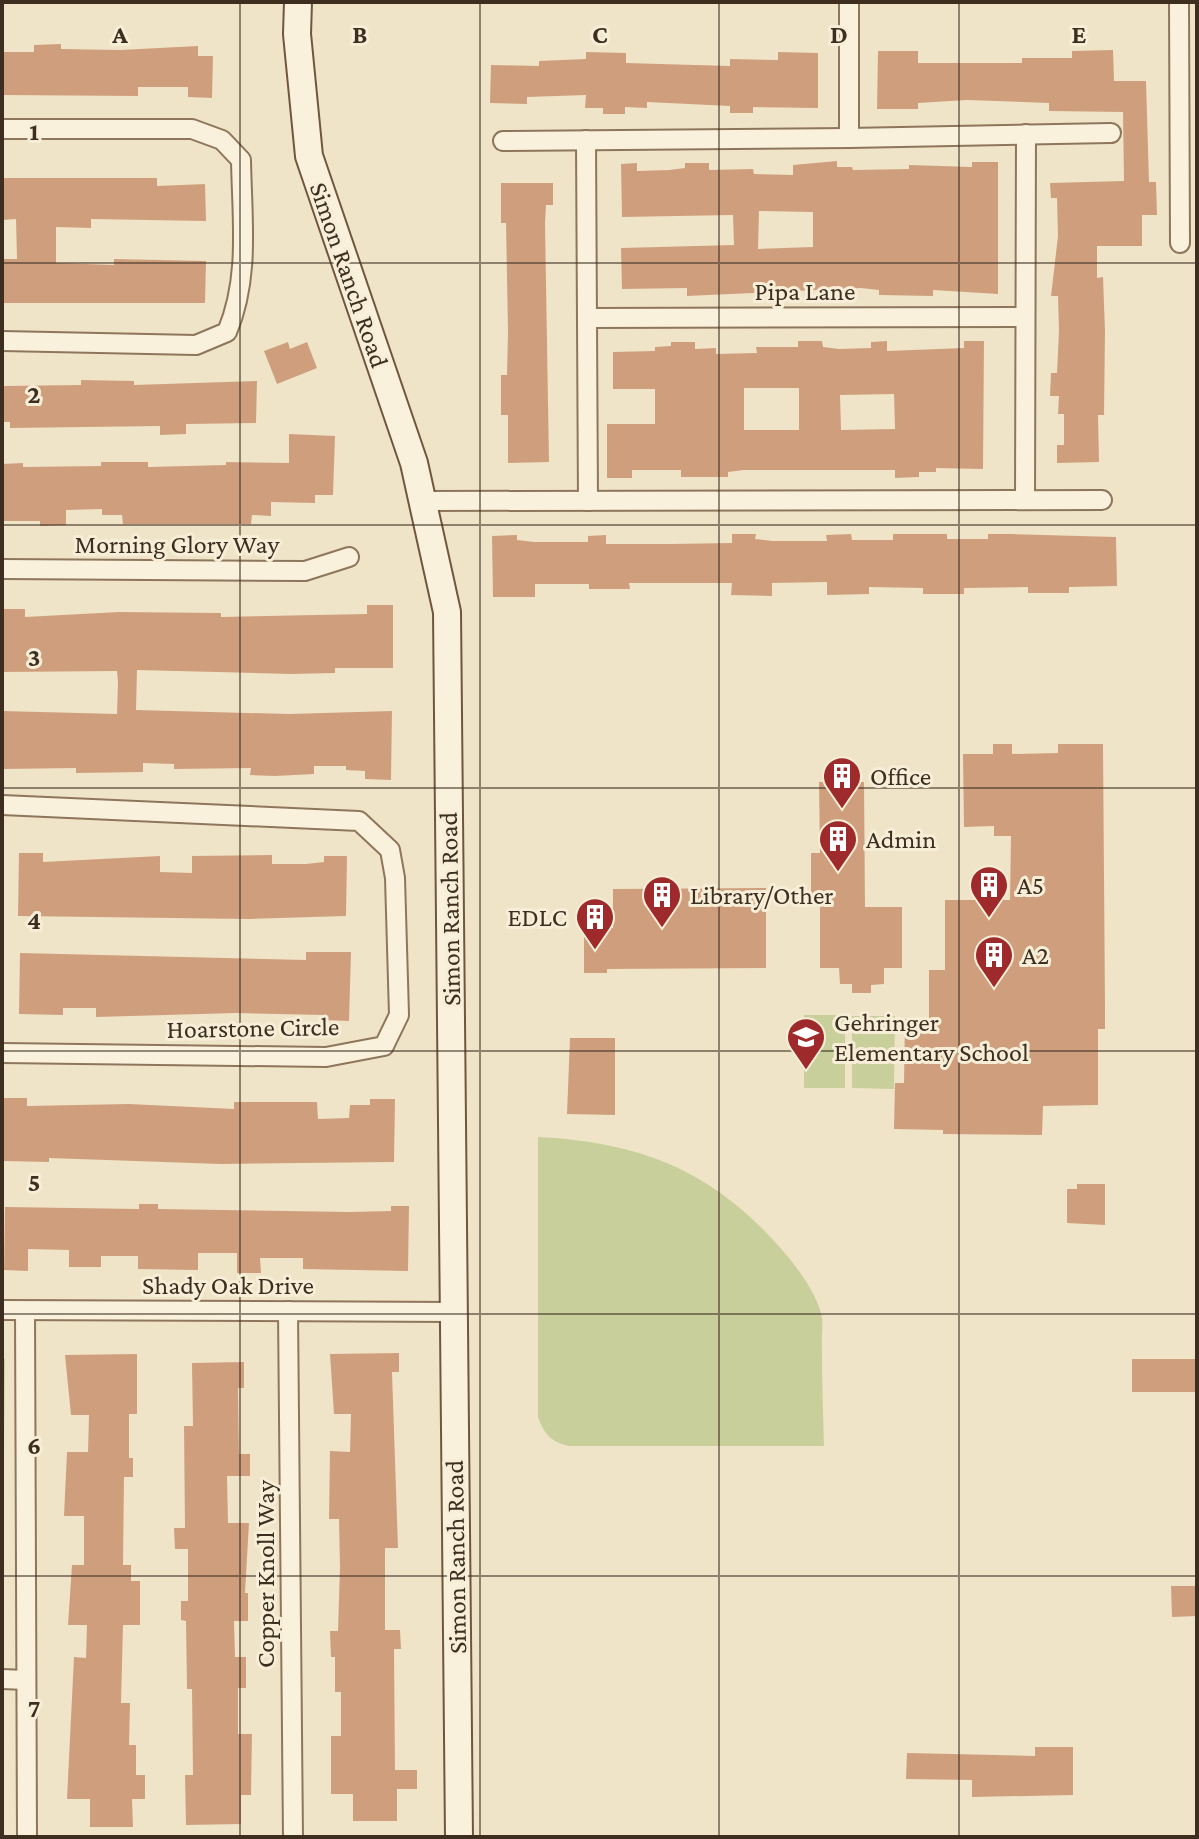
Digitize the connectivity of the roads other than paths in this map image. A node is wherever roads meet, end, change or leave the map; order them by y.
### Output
1 (298, 2) edge
2 (849, 2) edge
3 (1179, 2) edge
4 (2, 129) edge
5 (1111, 133) dead end
6 (1026, 134) junction
7 (849, 138) junction
8 (586, 140) junction
9 (503, 141) dead end
10 (1180, 243) dead end
11 (1024, 317) junction
12 (587, 318) junction
13 (2, 341) edge
14 (1025, 500) junction
15 (1102, 500) dead end
16 (424, 501) junction
17 (588, 501) junction
18 (349, 557) dead end
19 (2, 569) edge
20 (2, 805) edge
21 (2, 1053) edge
22 (2, 1310) edge
23 (25, 1311) junction
24 (288, 1311) junction
25 (454, 1312) junction
26 (2, 1679) edge
27 (26, 1680) junction
28 (27, 1837) edge
29 (293, 1837) edge
30 (459, 1837) edge

1 - 16 street, Simon Ranch Road
2 - 7 street
3 - 10 street
4 - 13 street
5 - 6 street
6 - 7 street
6 - 11 street
7 - 8 street
8 - 9 street
8 - 12 street
11 - 12 street, Pipa Lane
11 - 14 street
12 - 17 street
14 - 15 street
14 - 17 street
16 - 17 street
16 - 25 street, Simon Ranch Road
18 - 19 street, Morning Glory Way
20 - 21 street, Hoarstone Circle
22 - 23 street, Shady Oak Drive
23 - 24 street, Shady Oak Drive
23 - 27 street
24 - 25 street, Shady Oak Drive
24 - 29 street, Copper Knoll Way
25 - 30 street, Simon Ranch Road
26 - 27 street
27 - 28 street

